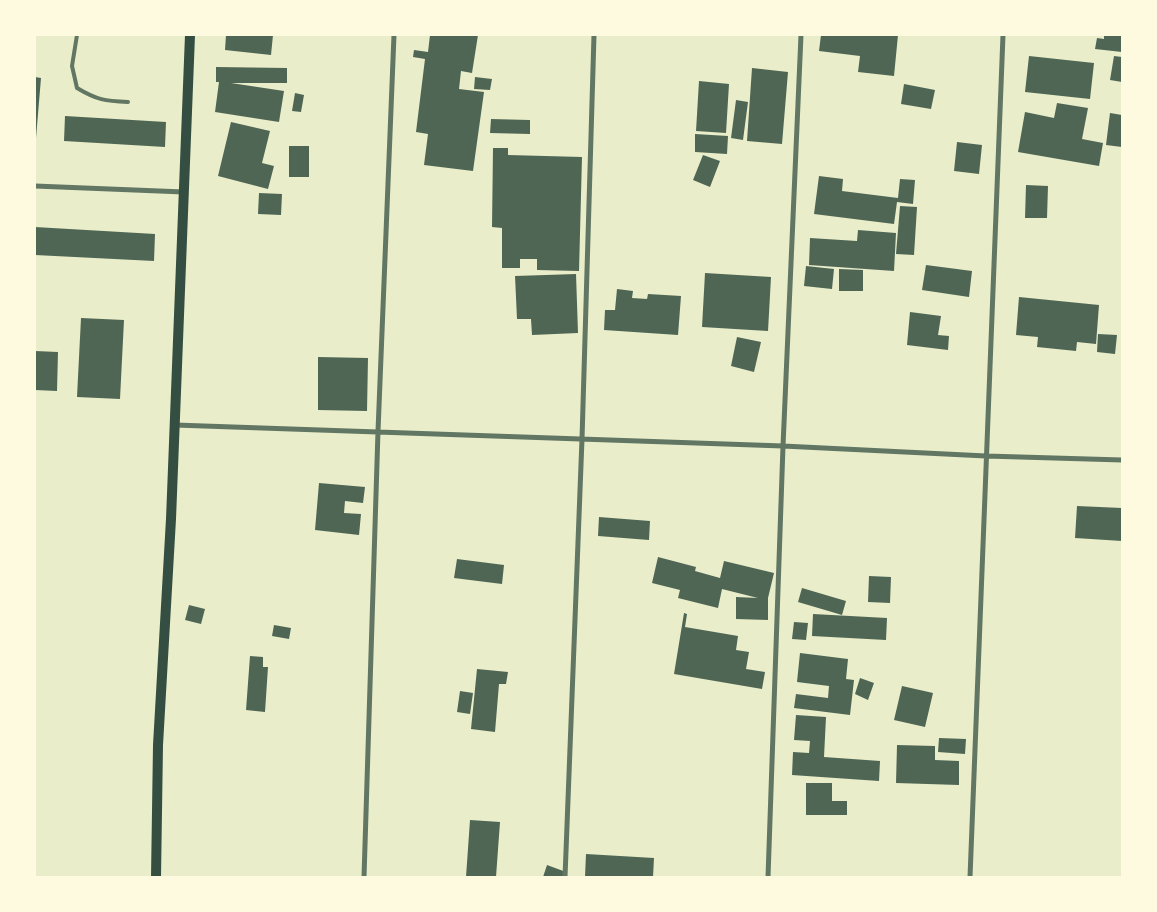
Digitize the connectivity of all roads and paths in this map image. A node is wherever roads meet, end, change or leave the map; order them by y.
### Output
1 (77, 35) edge
2 (190, 35) edge
3 (394, 35) edge
4 (594, 35) edge
5 (801, 35) edge
6 (1003, 35) edge
7 (128, 102) dead end
8 (35, 186) edge
9 (185, 192) junction
10 (174, 425) junction
11 (378, 432) junction
12 (582, 439) junction
13 (783, 446) junction
14 (986, 456) junction
15 (1122, 460) edge
16 (156, 877) edge
17 (364, 877) edge
18 (565, 877) edge
19 (768, 877) edge
20 (970, 877) edge

1 - 7 lane
2 - 9 main road
3 - 11 street
4 - 12 street
5 - 13 street
6 - 14 street
8 - 9 street
9 - 10 main road
10 - 11 street
10 - 16 main road
11 - 12 street
11 - 17 street
12 - 13 street
12 - 18 street
13 - 14 street
13 - 19 street
14 - 15 street
14 - 20 street

